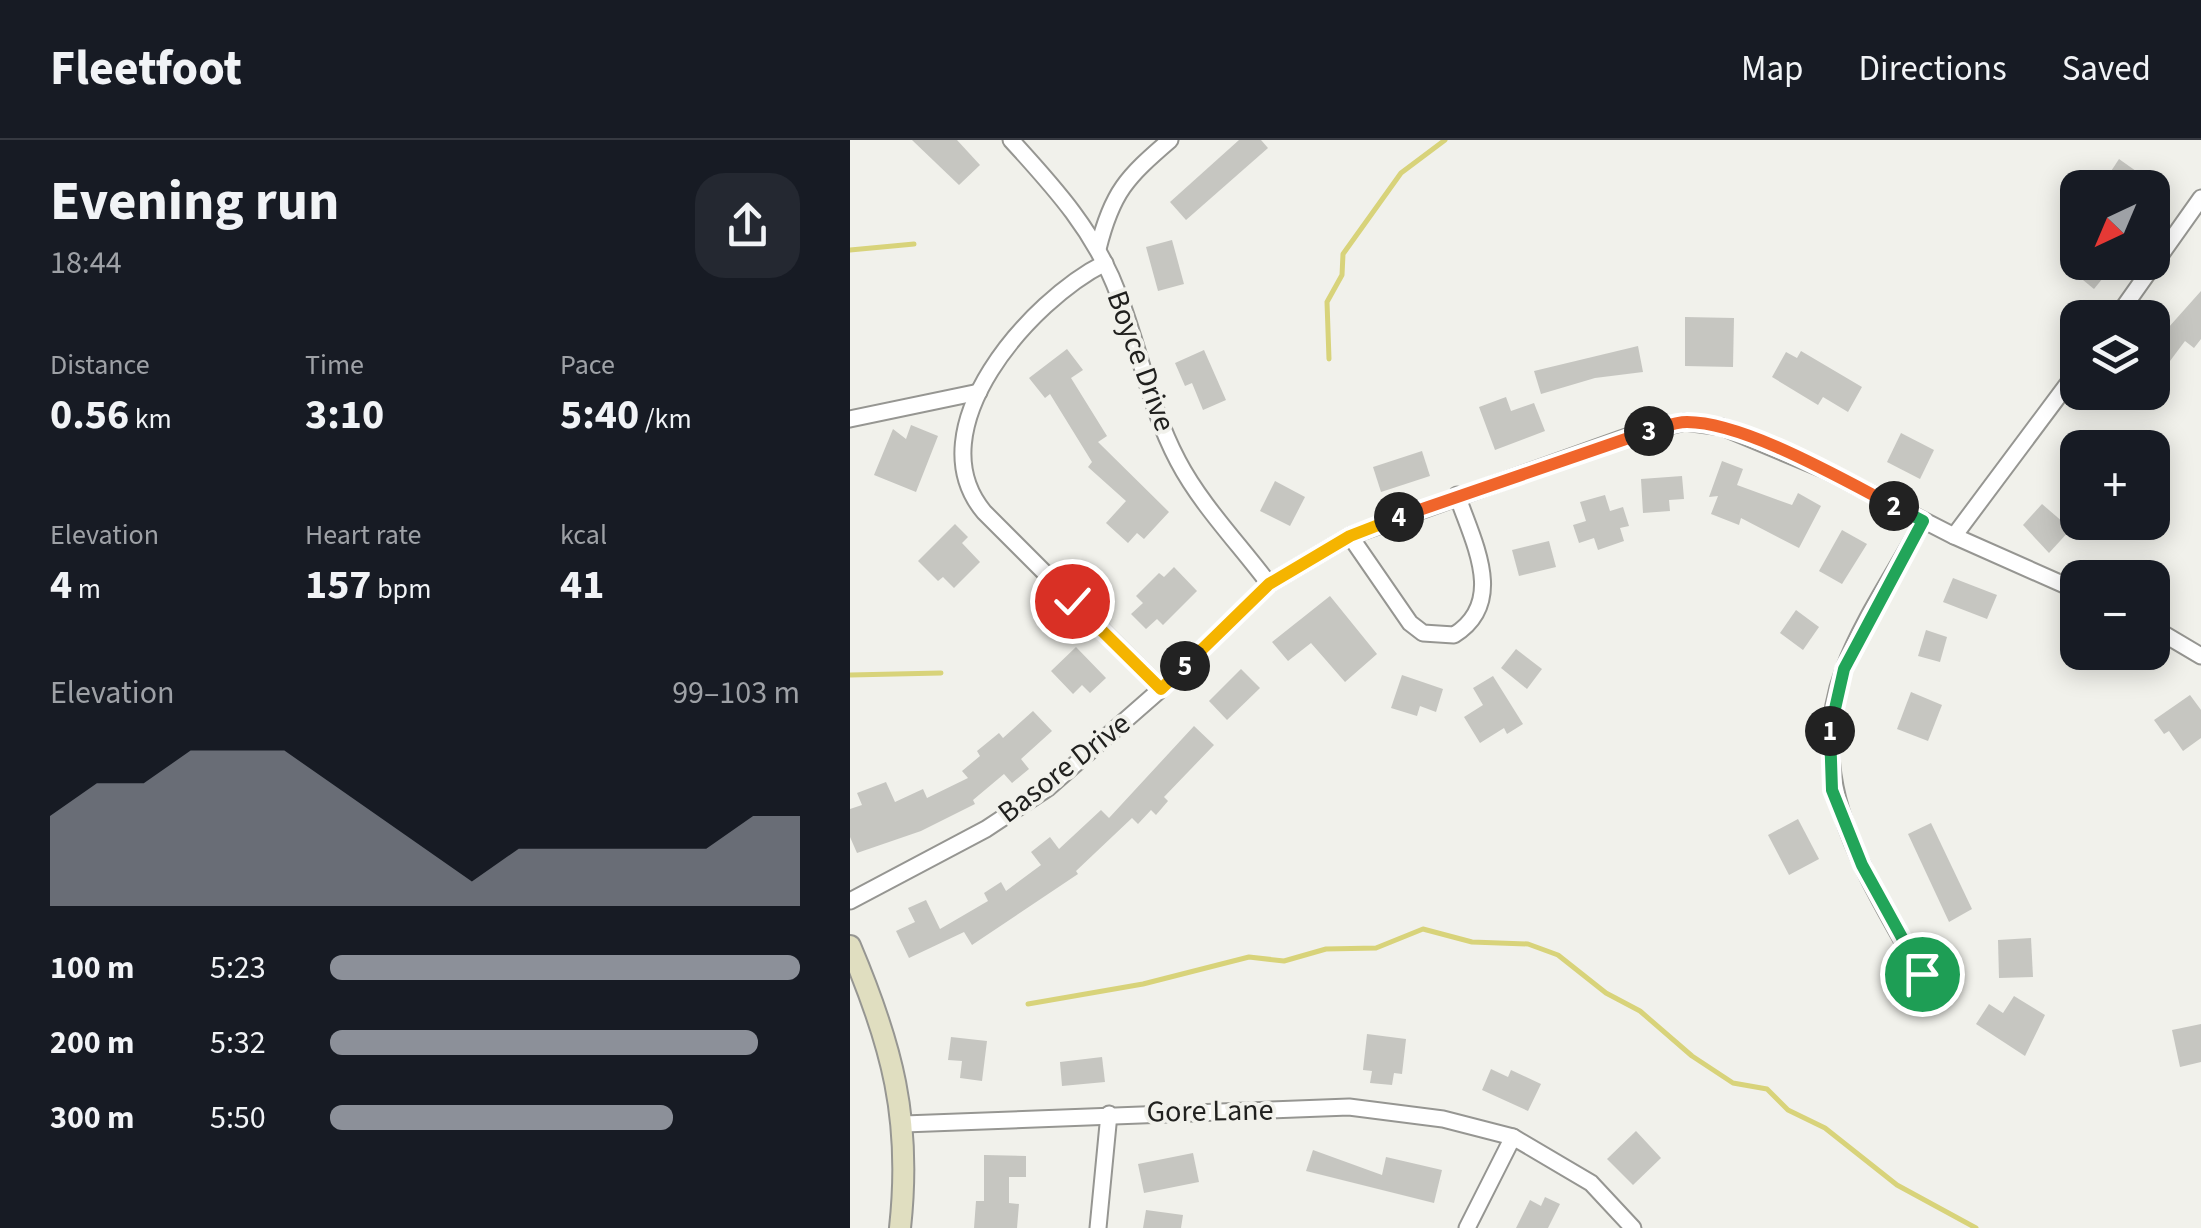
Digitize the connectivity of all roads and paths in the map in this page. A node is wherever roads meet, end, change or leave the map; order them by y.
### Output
1 (1011, 140) edge
2 (1170, 140) edge
3 (2201, 198) edge
4 (1101, 256) junction
5 (2129, 300) edge
6 (979, 392) junction
7 (2060, 394) edge
8 (850, 419) edge
9 (1457, 495) junction
10 (1923, 521) junction
11 (1350, 536) junction
12 (1954, 536) junction
13 (2060, 583) edge
14 (1269, 584) junction
15 (2170, 638) edge
16 (2201, 656) edge
17 (1161, 689) junction
18 (850, 901) edge
19 (850, 946) edge
20 (1922, 974) dead end
21 (1109, 1114) junction
22 (904, 1124) junction
23 (1514, 1138) junction
24 (900, 1228) edge
25 (1098, 1228) edge
26 (1467, 1228) edge
27 (1634, 1228) edge

1 - 4 street, Boyce Drive
2 - 4 street
3 - 5 street
4 - 6 street
4 - 14 street, Boyce Drive
6 - 8 street
6 - 17 street
7 - 12 street
9 - 10 street, Basore Drive
9 - 11 street, Basore Drive
9 - 11 street
10 - 12 street, Basore Drive
10 - 20 street
11 - 14 street, Basore Drive
12 - 13 street, Basore Drive
14 - 17 street, Basore Drive
15 - 16 street
17 - 18 street, Basore Drive
19 - 22 street
21 - 22 street, Gore Lane
21 - 23 street, Gore Lane
21 - 25 street
22 - 24 street
23 - 26 street
23 - 27 street, Gore Lane

